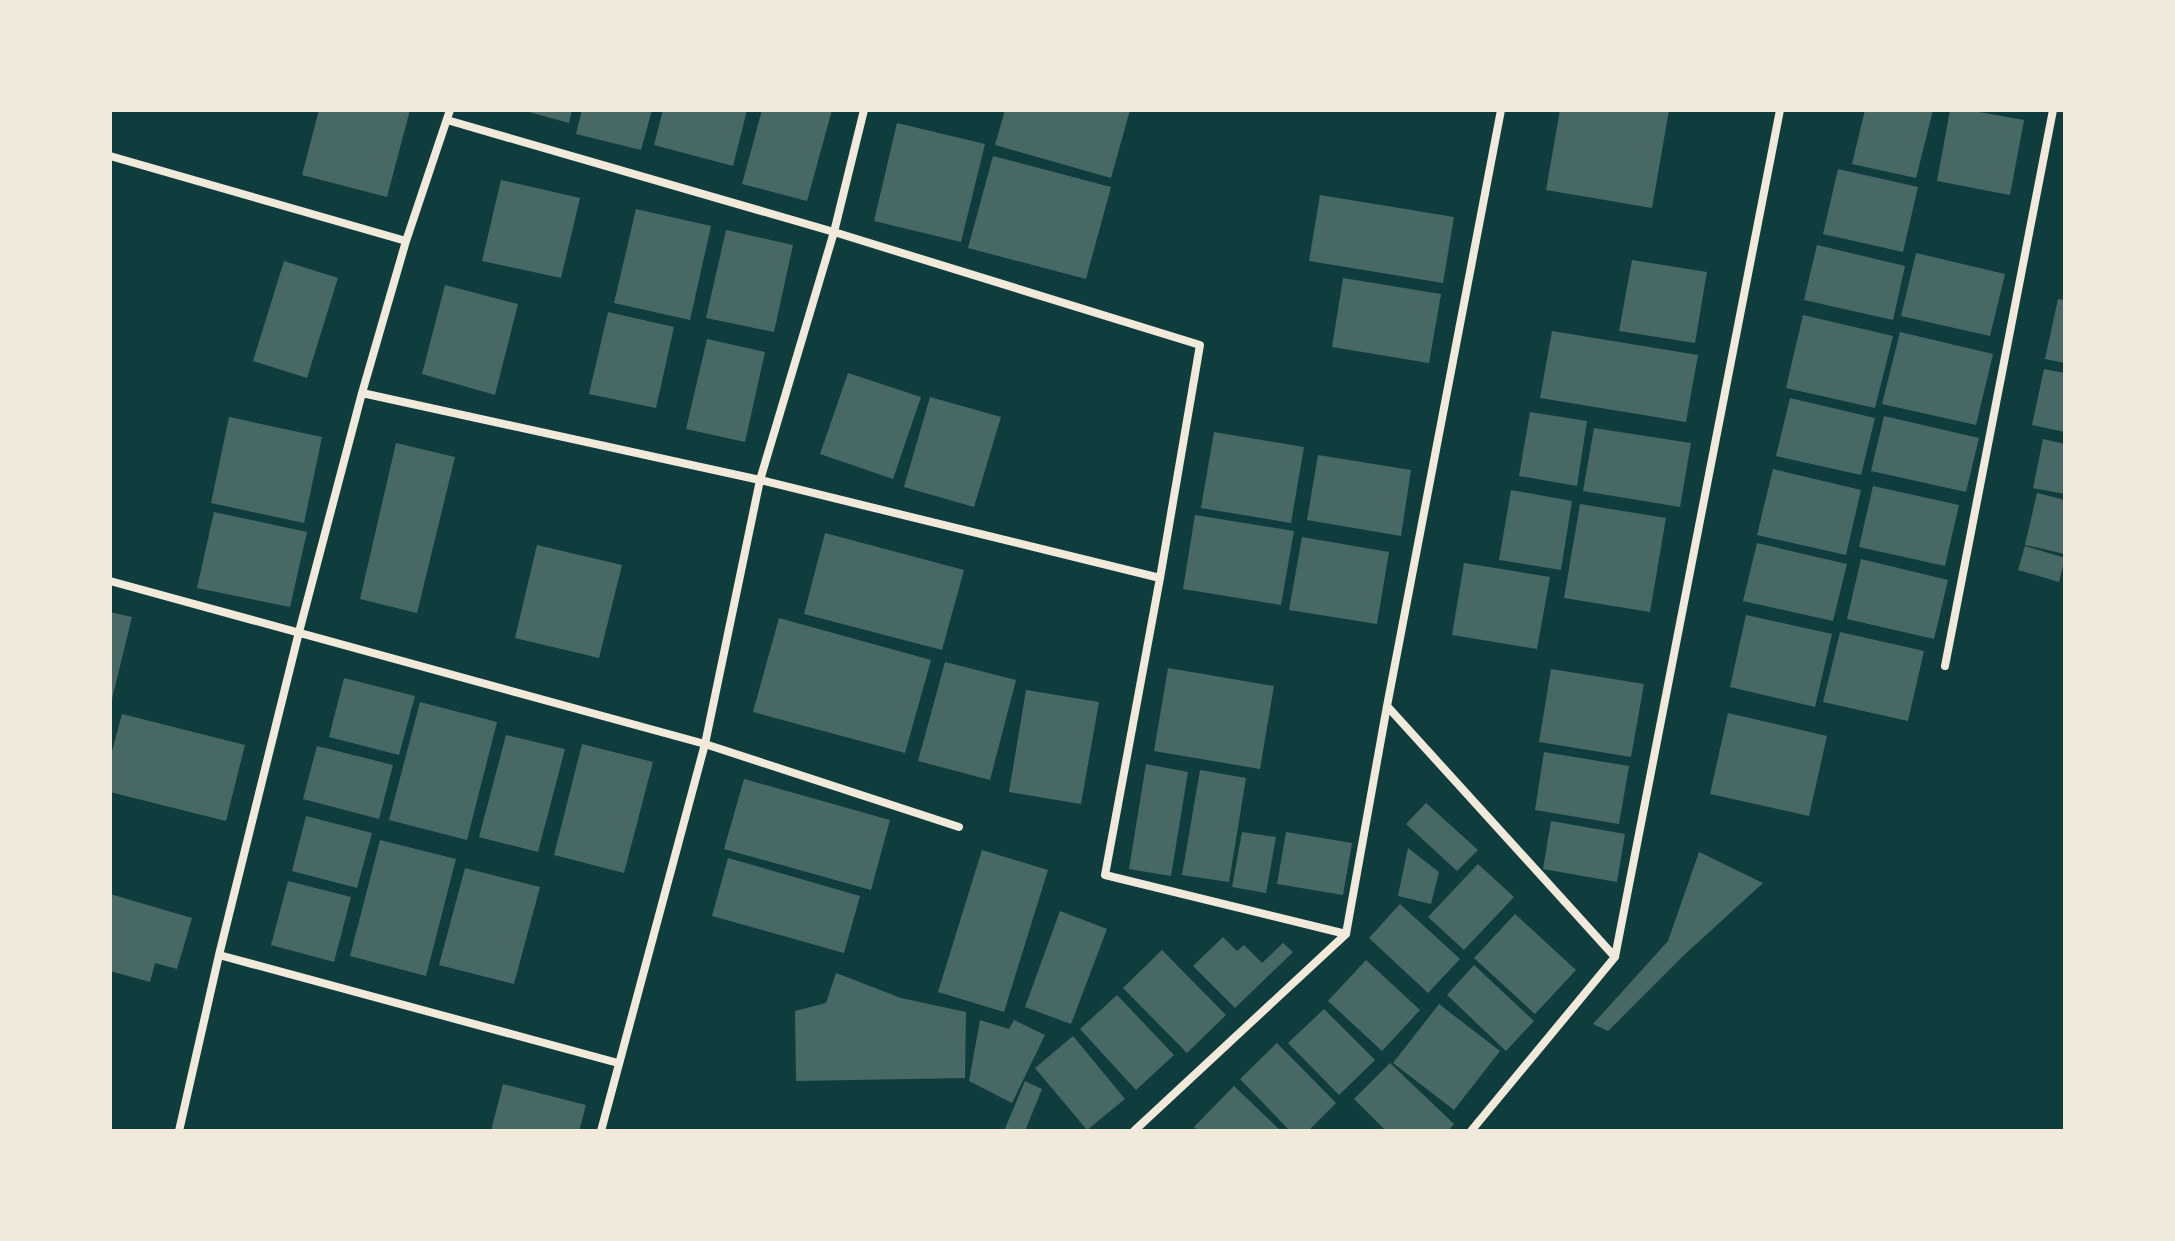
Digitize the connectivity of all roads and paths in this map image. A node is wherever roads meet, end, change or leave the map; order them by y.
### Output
1 (450, 110) edge
2 (864, 110) edge
3 (1501, 110) edge
4 (1780, 110) edge
5 (2053, 110) edge
6 (447, 120) junction
7 (110, 156) edge
8 (834, 232) junction
9 (406, 241) junction
10 (362, 393) junction
11 (760, 480) junction
12 (1160, 578) junction
13 (110, 581) edge
14 (299, 632) junction
15 (1945, 666) dead end
16 (1387, 706) junction
17 (705, 744) junction
18 (959, 827) dead end
19 (1346, 934) junction
20 (219, 955) junction
21 (1615, 957) junction
22 (618, 1063) junction
23 (179, 1131) edge
24 (601, 1131) edge
25 (1134, 1131) edge
26 (1471, 1131) edge

1 - 6 street
2 - 8 street
3 - 16 street
4 - 21 street
5 - 15 street
6 - 8 street
6 - 9 street
7 - 9 street
8 - 11 street
8 - 12 street
9 - 10 street
10 - 11 street
10 - 14 street
11 - 12 street
11 - 17 street
12 - 19 street
13 - 14 street
14 - 17 street
14 - 20 street
16 - 19 street
16 - 21 street
17 - 18 street
17 - 22 street
19 - 25 street
20 - 22 street
20 - 23 street
21 - 26 street
22 - 24 street

